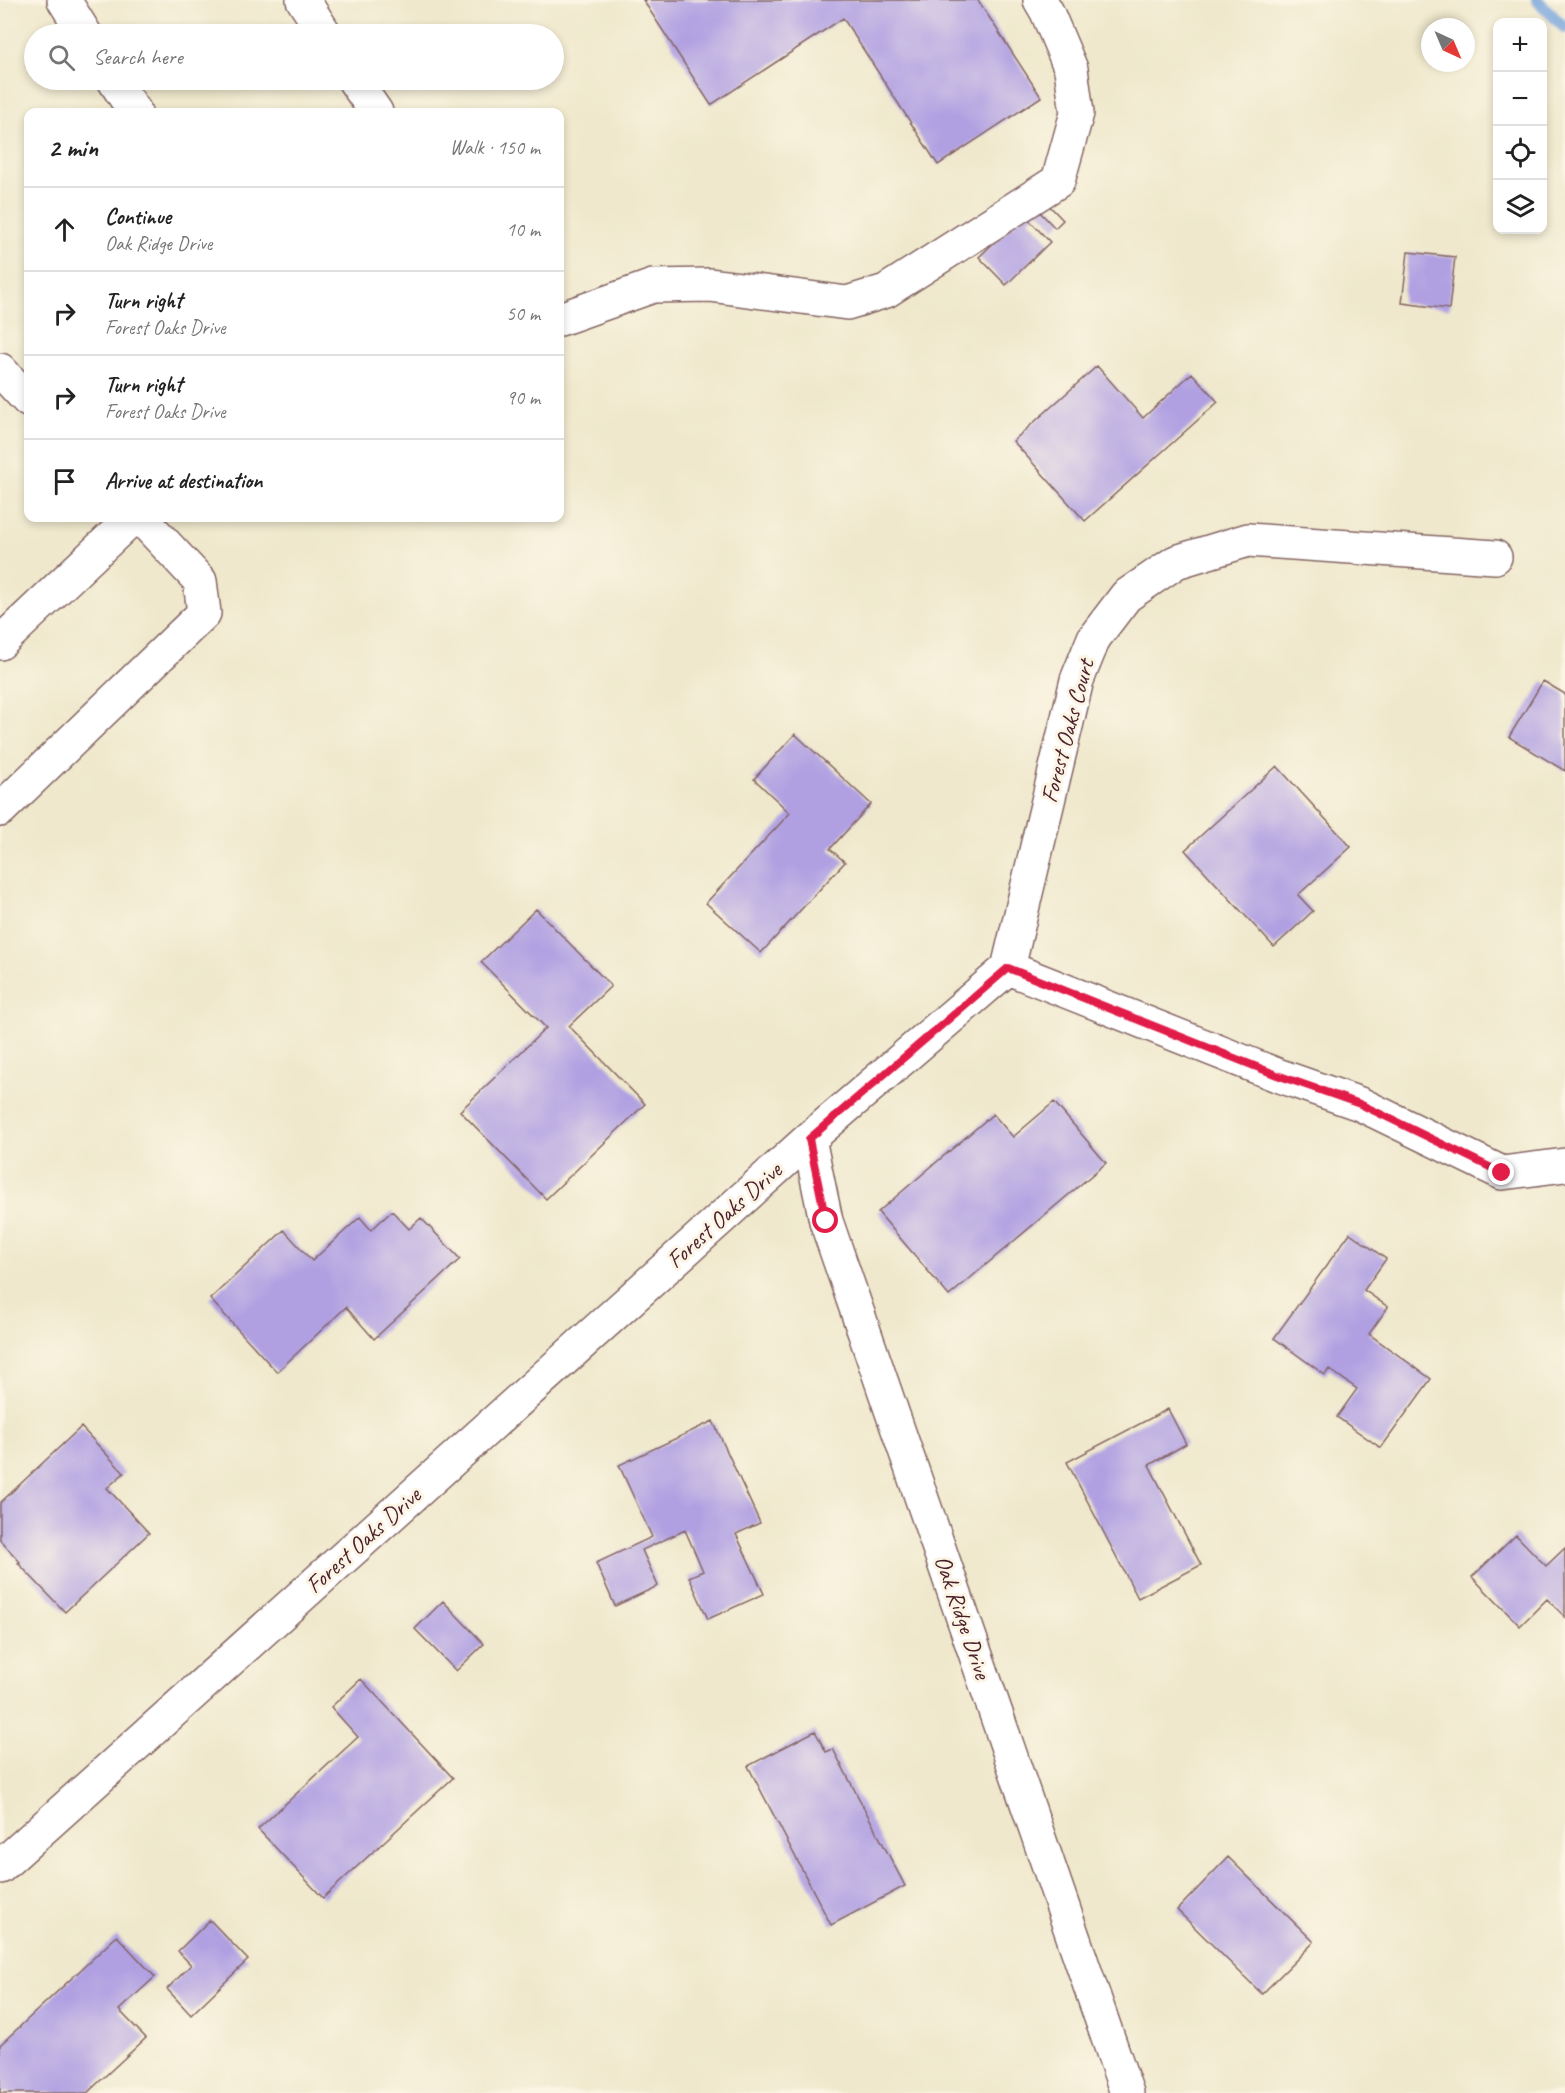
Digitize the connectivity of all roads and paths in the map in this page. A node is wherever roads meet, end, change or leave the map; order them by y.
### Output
1 (63, 0) edge
2 (305, 0) edge
3 (1040, 0) edge
4 (79, 24) edge
5 (319, 24) edge
6 (121, 90) edge
7 (361, 90) edge
8 (132, 108) edge
9 (373, 108) edge
10 (564, 318) edge
11 (0, 370) edge
12 (24, 396) edge
13 (128, 522) edge
14 (145, 522) edge
15 (1495, 557) dead end
16 (0, 643) edge
17 (0, 810) edge
18 (1008, 968) junction
19 (809, 1139) junction
20 (1565, 1165) edge
21 (0, 1867) edge
22 (1127, 2093) edge

1 - 4 street
2 - 5 street
3 - 10 street
6 - 8 street
7 - 9 street
11 - 12 street
13 - 16 street
14 - 17 street
15 - 18 street, Forest Oaks Court
18 - 19 street, Forest Oaks Drive
18 - 20 street
19 - 21 street, Forest Oaks Drive
19 - 22 street, Oak Ridge Drive

